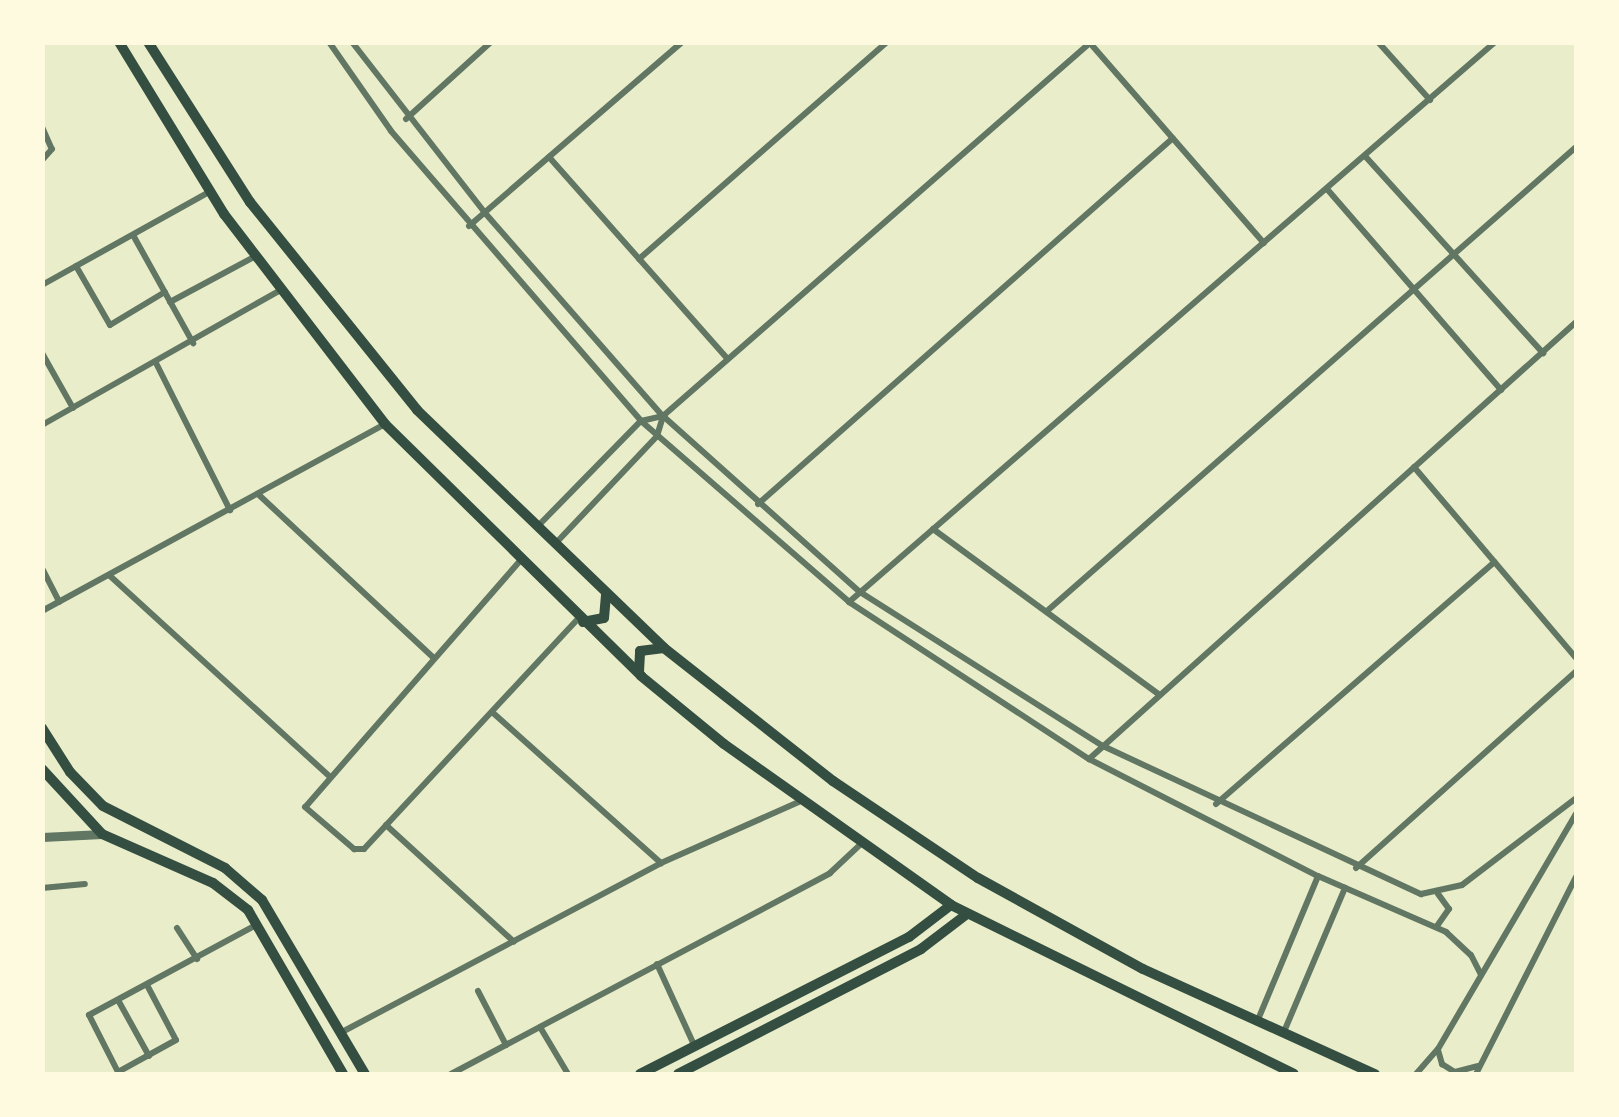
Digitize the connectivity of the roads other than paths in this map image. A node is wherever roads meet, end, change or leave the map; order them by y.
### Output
1 (119, 42) edge
2 (148, 42) edge
3 (330, 42) edge
4 (352, 42) edge
5 (490, 42) edge
6 (682, 42) edge
7 (887, 42) edge
8 (1378, 42) edge
9 (1496, 42) edge
10 (1090, 43) edge
11 (1430, 100) junction
12 (406, 119) junction
13 (42, 126) edge
14 (1173, 138) junction
15 (1576, 146) edge
16 (1366, 156) junction
17 (549, 157) junction
18 (42, 160) edge
19 (1328, 189) junction
20 (209, 192) junction
21 (484, 213) junction
22 (469, 226) junction
23 (133, 234) junction
24 (1264, 243) junction
25 (1454, 254) junction
26 (254, 257) junction
27 (639, 258) junction
28 (76, 266) junction
29 (42, 285) edge
30 (1414, 289) junction
31 (281, 290) junction
32 (165, 292) junction
33 (170, 302) junction
34 (1576, 322) edge
35 (193, 342) junction
36 (1543, 352) junction
37 (42, 353) edge
38 (727, 359) junction
39 (156, 363) junction
40 (1501, 390) junction
41 (73, 408) junction
42 (663, 416) junction
43 (640, 421) junction
44 (385, 424) junction
45 (42, 425) edge
46 (657, 436) junction
47 (1414, 468) junction
48 (258, 495) junction
49 (758, 504) junction
50 (230, 510) junction
51 (536, 528) junction
52 (933, 530) junction
53 (554, 545) junction
54 (519, 562) junction
55 (1494, 562) junction
56 (42, 568) edge
57 (109, 575) junction
58 (604, 591) junction
59 (860, 592) junction
60 (59, 602) junction
61 (849, 602) junction
62 (42, 611) edge
63 (1046, 611) junction
64 (578, 620) junction
65 (664, 648) junction
66 (434, 658) junction
67 (1576, 658) edge
68 (1576, 670) edge
69 (641, 676) junction
70 (1160, 695) junction
71 (492, 712) junction
72 (42, 728) edge
73 (1103, 746) junction
74 (1088, 759) junction
75 (43, 771) edge
76 (328, 776) junction
77 (1576, 798) edge
78 (801, 801) junction
79 (1216, 804) junction
80 (1576, 814) edge
81 (386, 825) junction
82 (102, 834) junction
83 (42, 837) edge
84 (862, 844) junction
85 (661, 863) junction
86 (1356, 868) junction
87 (1318, 876) junction
88 (1576, 877) edge
89 (85, 884) dead end
90 (42, 888) edge
91 (1345, 888) junction
92 (1438, 894) junction
93 (951, 905) junction
94 (967, 914) junction
95 (260, 923) junction
96 (1436, 927) junction
97 (178, 928) dead end
98 (514, 942) junction
99 (196, 958) junction
100 (657, 964) junction
101 (1481, 975) junction
102 (146, 985) junction
103 (478, 991) dead end
104 (118, 1000) junction
105 (1256, 1023) junction
106 (540, 1027) junction
107 (342, 1032) junction
108 (1282, 1035) junction
109 (506, 1044) junction
110 (694, 1045) junction
111 (1438, 1048) junction
112 (149, 1056) junction
113 (1477, 1070) edge
114 (343, 1074) edge
115 (365, 1074) edge
116 (451, 1074) edge
117 (568, 1074) edge
118 (640, 1074) edge
119 (678, 1074) edge
120 (1294, 1074) edge
121 (1375, 1074) edge
122 (1416, 1074) edge

1 - 20 main road
2 - 51 main road
3 - 22 street
4 - 12 street
5 - 12 street
6 - 17 street
7 - 27 street
8 - 11 street
9 - 11 street
10 - 14 street
10 - 38 street
11 - 16 street
12 - 21 street
13 - 18 street
14 - 24 street
14 - 49 street
15 - 25 street
16 - 19 street
16 - 25 street
17 - 21 street
17 - 27 street
19 - 24 street
19 - 30 street
20 - 23 street
20 - 26 main road
21 - 22 street
21 - 42 street
22 - 43 street
23 - 28 street
23 - 32 street
24 - 52 street
25 - 30 street
25 - 36 street
26 - 31 main road
26 - 33 street
27 - 38 street
28 - 29 street
28 - 32 street
30 - 40 street
30 - 63 street
31 - 35 street
31 - 44 main road
32 - 33 street
33 - 35 street
34 - 36 street
35 - 39 street
36 - 40 street
37 - 41 street
38 - 42 street
39 - 41 street
39 - 50 street
40 - 47 street
41 - 45 street
42 - 43 street
42 - 46 street
42 - 49 street
43 - 46 street
43 - 51 street
44 - 48 street
44 - 54 main road
46 - 53 street
46 - 61 street
47 - 55 street
47 - 70 street
48 - 50 street
48 - 66 street
49 - 59 street
50 - 57 street
51 - 53 main road
52 - 59 street
52 - 63 street
53 - 58 main road
54 - 64 main road
54 - 66 street
55 - 67 street
55 - 79 street
56 - 60 street
57 - 60 street
57 - 76 street
58 - 64 main road
58 - 65 main road
59 - 61 street
59 - 73 street
60 - 62 street
61 - 74 street
63 - 70 street
64 - 69 main road
64 - 71 street
65 - 69 main road
65 - 105 main road
66 - 76 street
68 - 86 street
69 - 78 main road
70 - 73 street
71 - 81 street
71 - 85 street
72 - 107 main road
73 - 74 street
73 - 79 street
74 - 87 street
75 - 82 main road
76 - 81 street
77 - 92 street
78 - 84 main road
78 - 85 street
79 - 86 street
80 - 101 street
81 - 98 street
82 - 83 street
82 - 95 main road
84 - 93 main road
84 - 100 street
85 - 98 street
86 - 92 street
87 - 91 street
87 - 105 street
88 - 113 street
89 - 90 street
91 - 96 street
91 - 108 street
92 - 96 street
93 - 94 main road
93 - 110 main road
94 - 119 main road
94 - 120 main road
95 - 99 street
95 - 114 main road
96 - 101 street
97 - 99 street
98 - 107 street
99 - 102 street
100 - 106 street
100 - 110 street
101 - 111 street
102 - 104 street
102 - 112 street
103 - 109 street
104 - 112 street
104 - 112 street
105 - 108 main road
106 - 109 street
106 - 117 street
107 - 115 main road
108 - 121 main road
109 - 116 street
110 - 118 main road
111 - 113 street
111 - 122 street

